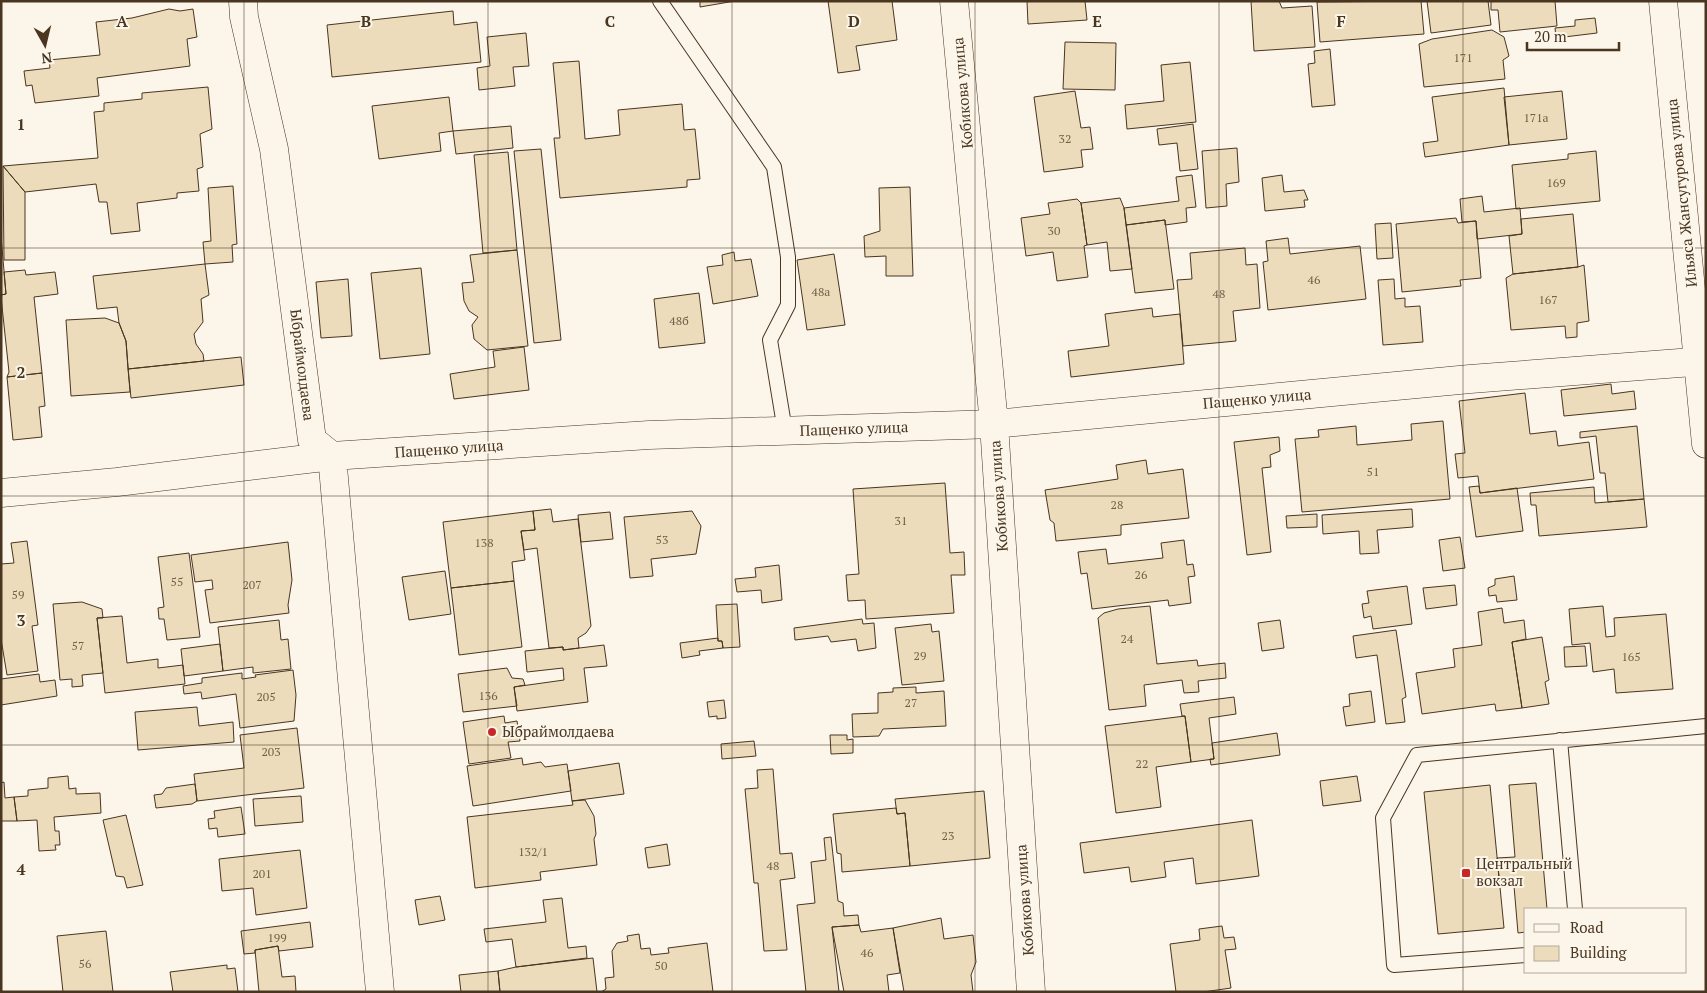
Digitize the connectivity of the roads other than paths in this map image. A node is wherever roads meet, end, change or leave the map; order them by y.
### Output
1 (243, 1) edge
2 (660, 1) edge
3 (954, 1) edge
4 (1663, 1) edge
5 (1702, 361) edge
6 (994, 424) junction
7 (785, 431) junction
8 (1706, 444) edge
9 (332, 456) junction
10 (1, 493) edge
11 (1706, 726) edge
12 (1560, 740) junction
13 (1575, 908) edge
14 (1524, 955) edge
15 (380, 992) edge
16 (1031, 992) edge

1 - 9 street, Ыбраймолдаева
2 - 7 lane
3 - 6 street, Кобикова улица
4 - 5 street, Ильяса Жансугурова улица
5 - 6 street, Пащенко улица
5 - 8 street, Ильяса Жансугурова улица
6 - 7 street, Пащенко улица
6 - 16 street, Кобикова улица
7 - 9 street, Пащенко улица
9 - 10 street, Пащенко улица
9 - 15 street
11 - 12 lane
12 - 13 lane
12 - 14 lane

